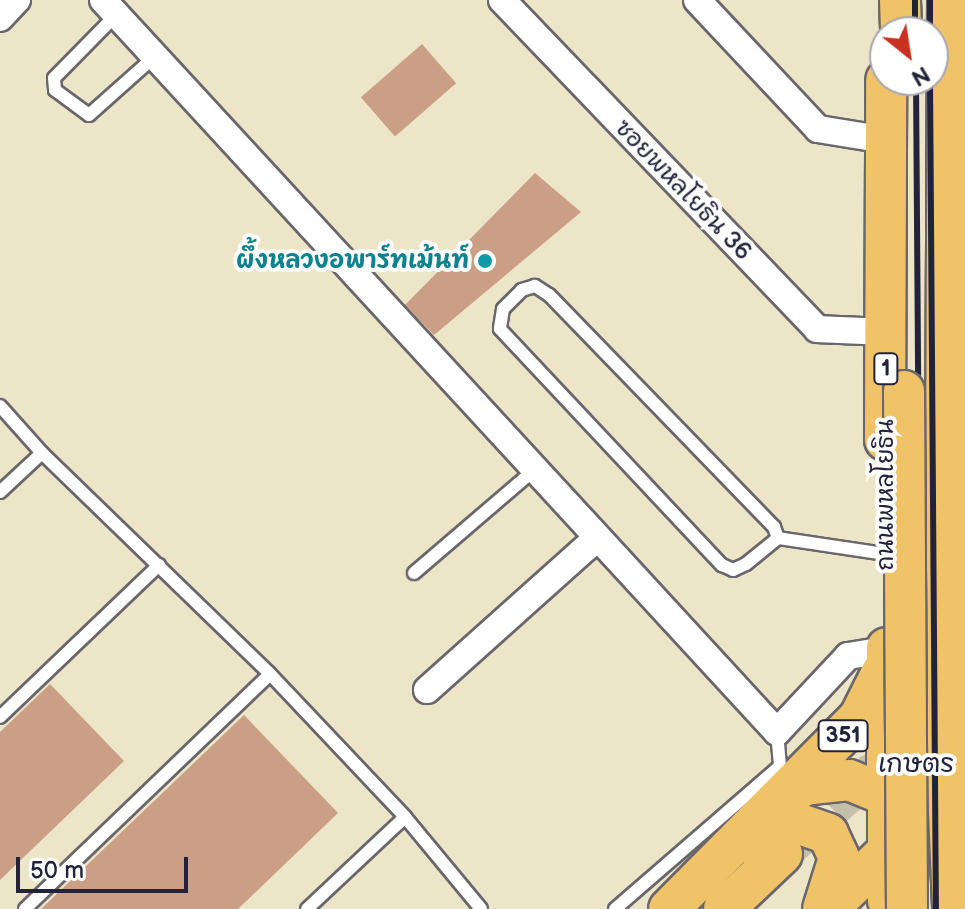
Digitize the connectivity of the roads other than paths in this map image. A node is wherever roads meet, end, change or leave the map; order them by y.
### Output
1 (17, 0) edge
2 (502, 0) edge
3 (697, 0) edge
4 (948, 0) edge
5 (110, 7) edge
6 (0, 18) edge
7 (154, 57) junction
8 (886, 96) edge
9 (902, 96) edge
10 (930, 96) edge
11 (886, 140) junction
12 (956, 193) edge
13 (886, 332) junction
14 (916, 392) junction
15 (0, 406) edge
16 (42, 453) junction
17 (534, 470) junction
18 (0, 492) edge
19 (597, 538) junction
20 (778, 538) junction
21 (947, 553) junction
22 (885, 554) junction
23 (159, 565) junction
24 (414, 573) dead end
25 (955, 622) edge
26 (888, 654) junction
27 (270, 674) junction
28 (427, 690) dead end
29 (0, 717) edge
30 (777, 732) junction
31 (937, 736) edge
32 (811, 767) junction
33 (779, 800) junction
34 (898, 800) junction
35 (405, 817) junction
36 (728, 852) junction
37 (887, 855) junction
38 (951, 881) edge
39 (25, 909) edge
40 (307, 909) edge
41 (481, 909) edge
42 (615, 909) edge
43 (669, 909) edge
44 (724, 909) edge
45 (758, 909) edge
46 (825, 909) edge
47 (888, 909) edge
48 (907, 909) edge

1 - 6 street
2 - 13 street, ซอยพหลโยธิน 36
3 - 11 street
4 - 12 main road
5 - 7 street
5 - 7 lane
7 - 17 street
8 - 11 main road, ถนนพหลโยธิน / 1
9 - 14 main road, ถนนพหลโยธิน
10 - 14 main road, ถนนพหลโยธิน
11 - 13 main road, ถนนพหลโยธิน / 1
12 - 21 main road
13 - 22 main road, ถนนพหลโยธิน / 1
14 - 38 main road, ถนนพหลโยธิน
14 - 48 main road, ถนนพหลโยธิน, bridge
15 - 16 lane
16 - 18 lane
16 - 23 lane
17 - 19 street
17 - 24 lane
19 - 28 street
19 - 30 street
20 - 20 lane
20 - 22 lane
21 - 22 main road
21 - 25 main road
22 - 26 main road, ถนนพหลโยธิน / 1
23 - 27 lane
23 - 29 lane
25 - 31 main road
26 - 30 street
26 - 31 main road
26 - 32 main road, 351
27 - 35 lane
27 - 39 lane
30 - 42 lane
31 - 32 main road
31 - 34 main road
31 - 34 main road
31 - 38 main road
32 - 33 main road, 351
33 - 34 main road
33 - 36 main road, 351
34 - 37 main road
34 - 38 main road
35 - 40 lane
35 - 41 lane
36 - 43 main road, 351
36 - 46 main road
37 - 46 main road
37 - 47 main road
44 - 45 main road

